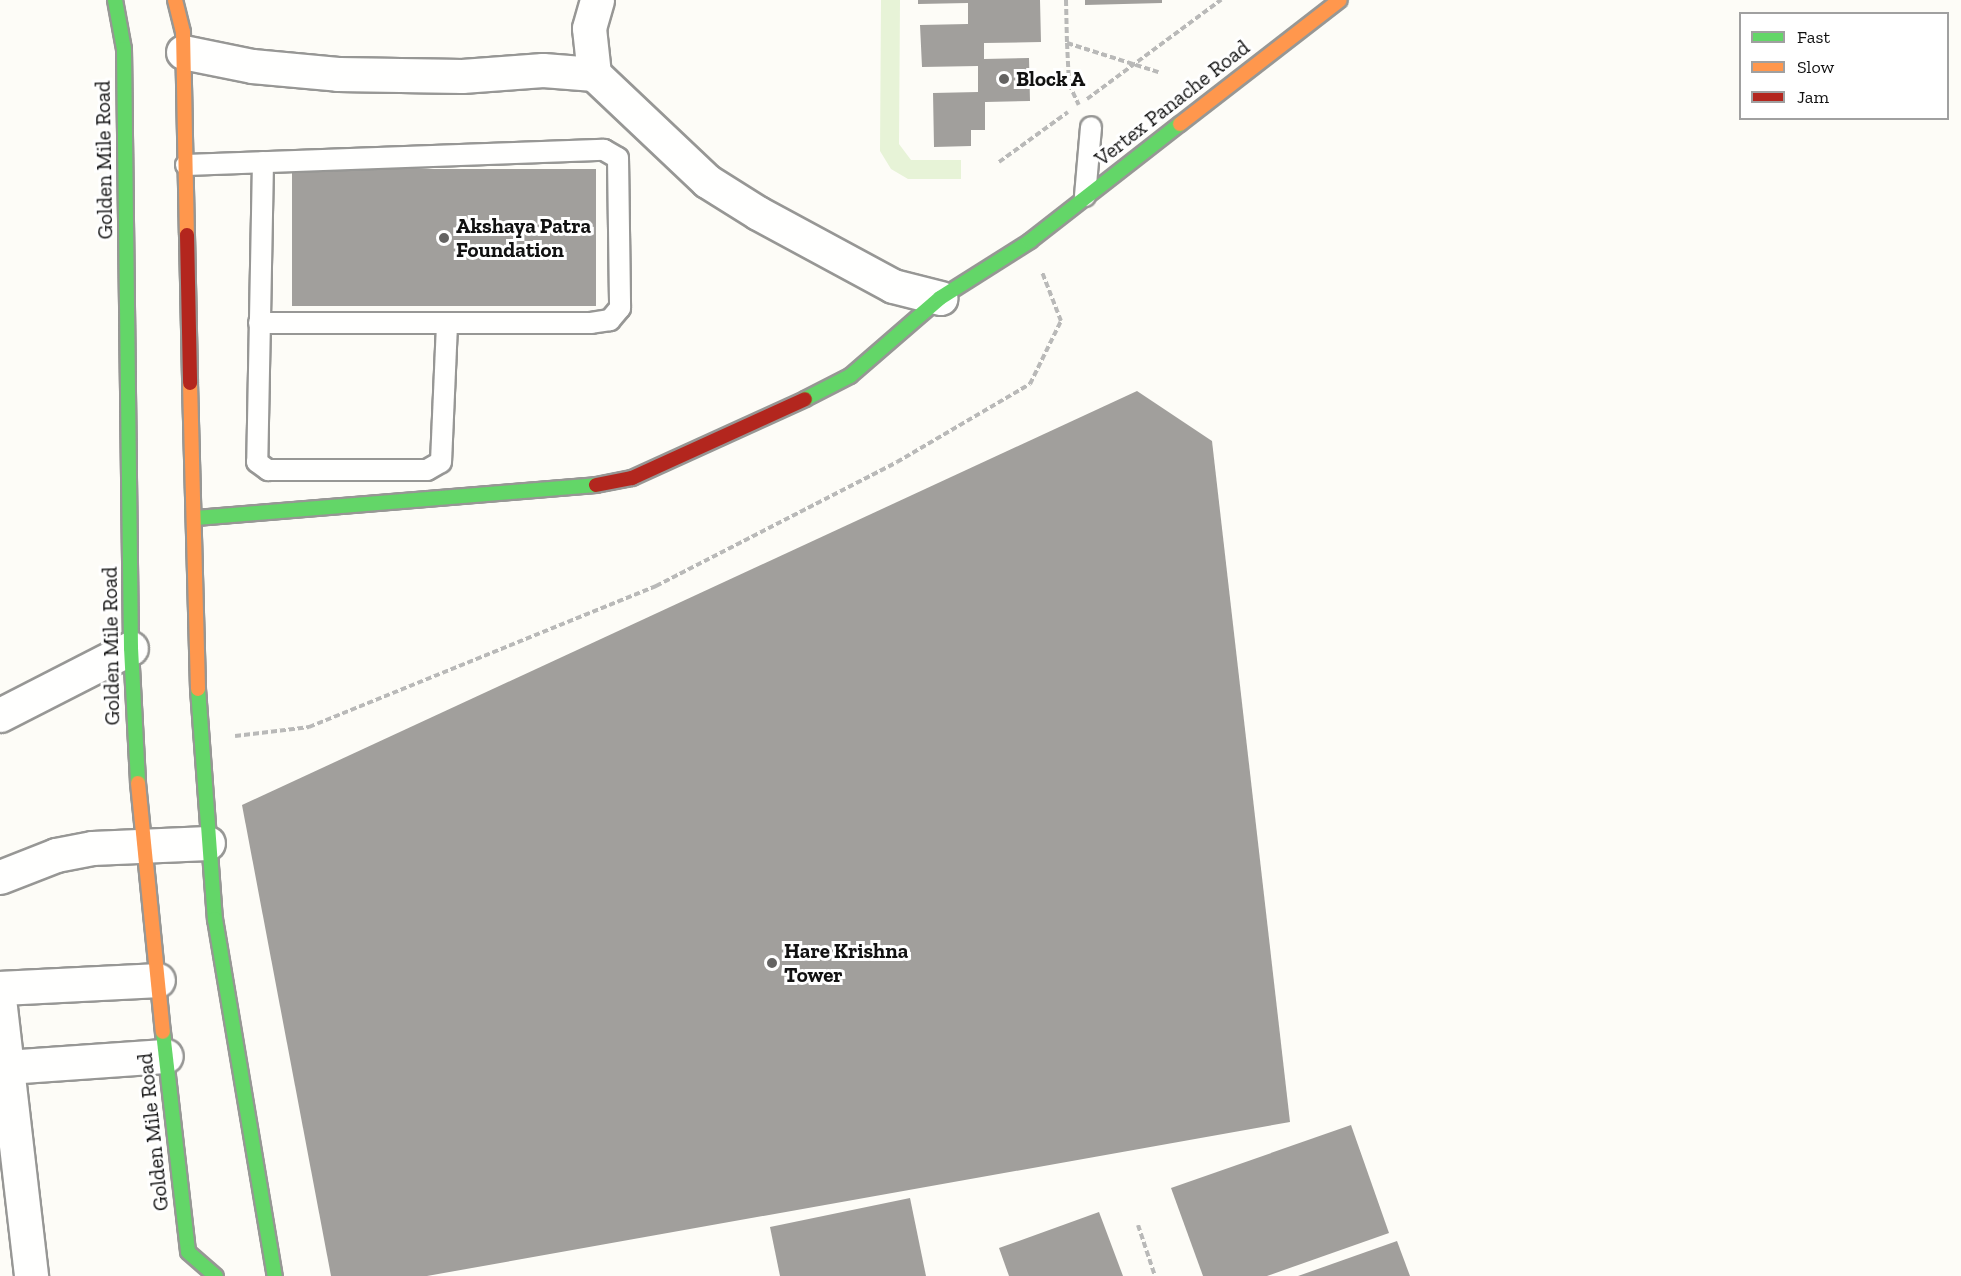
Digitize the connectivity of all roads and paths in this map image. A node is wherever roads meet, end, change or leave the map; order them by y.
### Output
1 (115, 0) edge
2 (175, 0) edge
3 (597, 0) edge
4 (1066, 0) edge
5 (1221, 0) edge
6 (1340, 0) edge
7 (1067, 43) junction
8 (183, 52) junction
9 (1137, 65) junction
10 (1158, 72) dead end
11 (594, 74) junction
12 (1091, 127) joint
13 (263, 162) junction
14 (186, 165) junction
15 (1085, 196) junction
16 (1030, 241) junction
17 (940, 298) junction
18 (259, 323) junction
19 (447, 323) junction
20 (196, 518) junction
21 (131, 648) junction
22 (0, 715) edge
23 (201, 741) junction
24 (208, 843) junction
25 (142, 846) junction
26 (0, 877) edge
27 (158, 980) junction
28 (0, 988) edge
29 (0, 1007) edge
30 (166, 1056) junction
31 (7, 1067) junction
32 (1138, 1225) dead end
33 (31, 1276) edge
34 (216, 1276) edge
35 (275, 1276) edge
36 (1155, 1276) edge

1 - 21 street, Golden Mile Road
2 - 8 street
3 - 11 street
4 - 7 path
5 - 9 path
6 - 15 street, Vertex Panache Road
7 - 9 path
7 - 12 path
8 - 11 street
8 - 14 street
9 - 10 path
11 - 17 street
12 - 15 lane
13 - 14 lane
13 - 18 lane
13 - 19 lane
14 - 20 street
15 - 16 street, Vertex Panache Road
16 - 17 street, Vertex Panache Road
16 - 23 path
17 - 20 street, Vertex Panache Road
18 - 19 lane
18 - 19 lane
20 - 23 street
21 - 22 street
21 - 25 street, Golden Mile Road
23 - 24 street
24 - 25 street
24 - 35 street
25 - 26 street
25 - 27 street, Golden Mile Road
27 - 28 street
27 - 30 street, Golden Mile Road
29 - 31 street
30 - 31 street
30 - 34 street, Golden Mile Road
31 - 33 street
32 - 36 path

